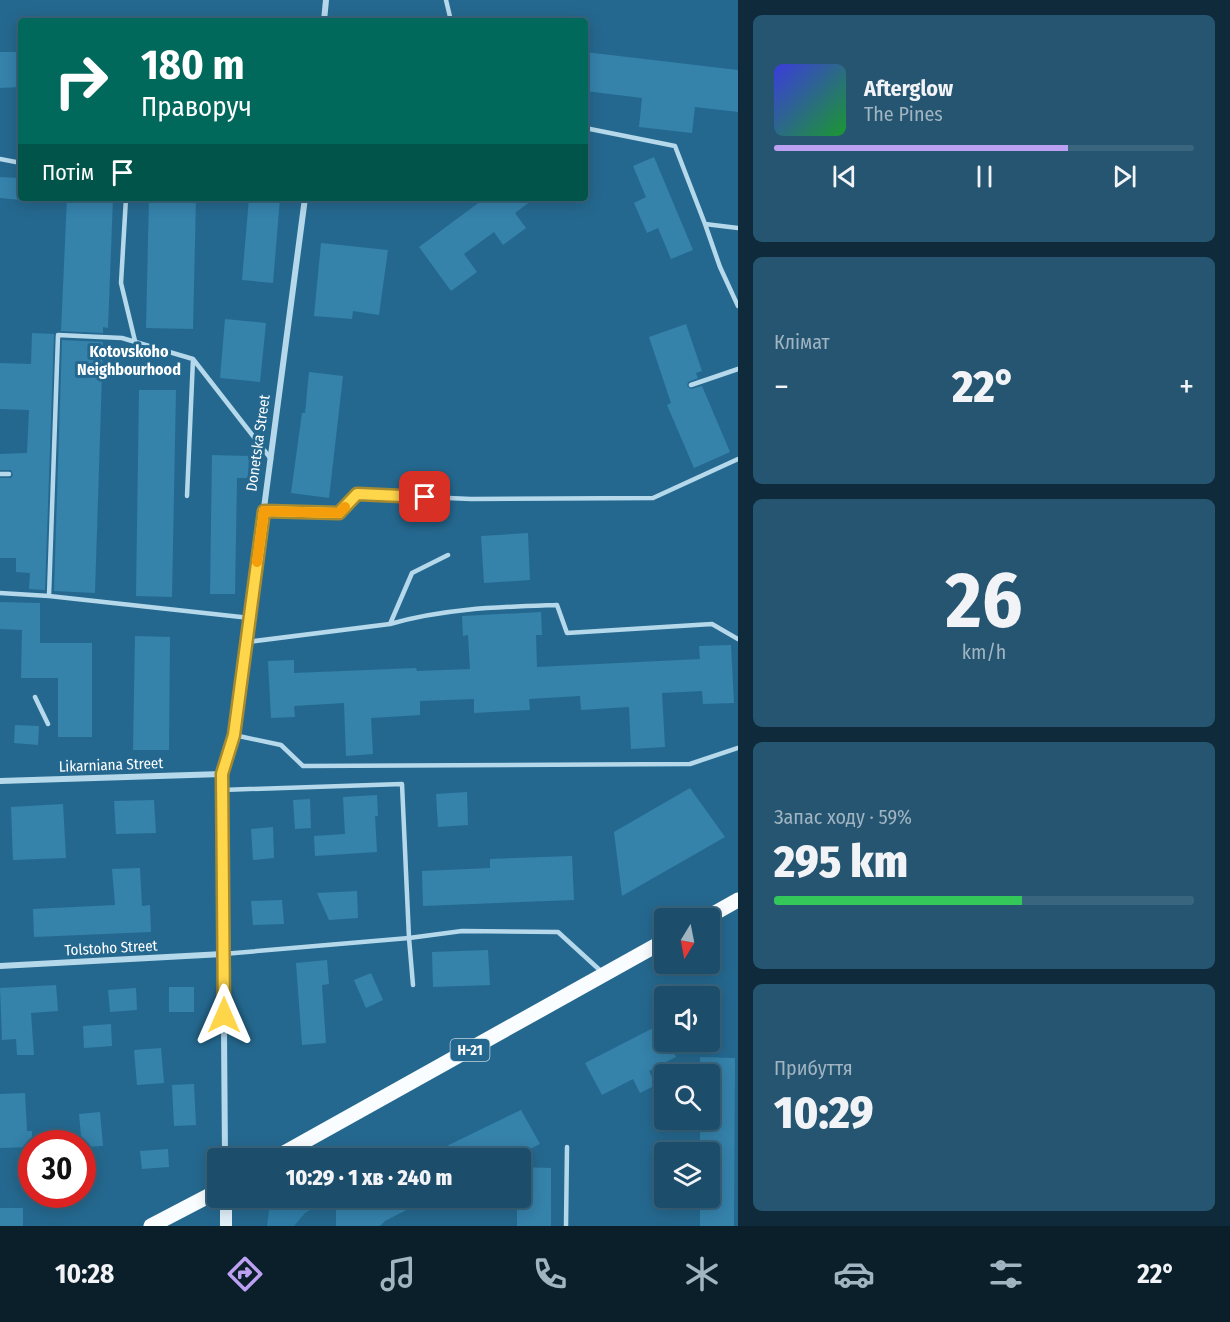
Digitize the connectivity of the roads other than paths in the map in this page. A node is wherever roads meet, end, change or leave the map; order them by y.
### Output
1 (326, 0) edge
2 (446, 0) edge
3 (324, 18) edge
4 (450, 18) edge
5 (588, 129) edge
6 (0, 159) edge
7 (18, 162) edge
8 (126, 201) edge
9 (305, 201) edge
10 (705, 224) junction
11 (738, 228) edge
12 (738, 306) edge
13 (135, 341) junction
14 (193, 359) junction
15 (738, 369) edge
16 (692, 385) dead end
17 (271, 459) junction
18 (738, 459) edge
19 (0, 474) edge
20 (9, 474) dead end
21 (187, 496) dead end
22 (264, 511) junction
23 (448, 555) dead end
24 (0, 593) edge
25 (49, 596) junction
26 (250, 618) junction
27 (390, 624) junction
28 (738, 639) edge
29 (247, 642) junction
30 (35, 697) dead end
31 (48, 724) dead end
32 (234, 735) junction
33 (738, 748) edge
34 (222, 774) junction
35 (0, 781) edge
36 (222, 790) junction
37 (738, 900) edge
38 (720, 910) edge
39 (409, 938) junction
40 (654, 947) edge
41 (224, 954) junction
42 (0, 966) edge
43 (605, 974) junction
44 (413, 985) dead end
45 (567, 1147) dead end
46 (225, 1148) edge
47 (293, 1148) edge
48 (207, 1197) edge
49 (225, 1208) edge
50 (151, 1226) edge
51 (226, 1226) edge
52 (566, 1226) edge

1 - 3 street
2 - 4 lane
5 - 10 lane
6 - 7 lane
8 - 13 lane
9 - 17 street, Donetska Street
10 - 11 lane
10 - 12 lane
13 - 14 lane
13 - 25 lane
14 - 17 lane
14 - 21 lane
15 - 16 lane
17 - 22 street, Donetska Street
18 - 22 lane
19 - 20 lane
22 - 26 street, Donetska Street
23 - 27 lane
24 - 25 lane
25 - 26 lane
26 - 29 street, Donetska Street
27 - 28 lane
27 - 29 lane
29 - 32 street, Donetska Street
30 - 31 lane
32 - 33 lane
32 - 34 street, Donetska Street
34 - 35 street, Likarniana Street
34 - 36 street, Donetska Street
36 - 39 lane
36 - 41 street, Donetska Street
37 - 38 main road
39 - 41 lane
39 - 43 lane
39 - 44 lane
40 - 43 main road, Н-21
41 - 42 street, Tolstoho Street
41 - 46 street, Donetska Street
43 - 47 main road, Н-21
45 - 52 lane
48 - 50 main road
49 - 51 main road

